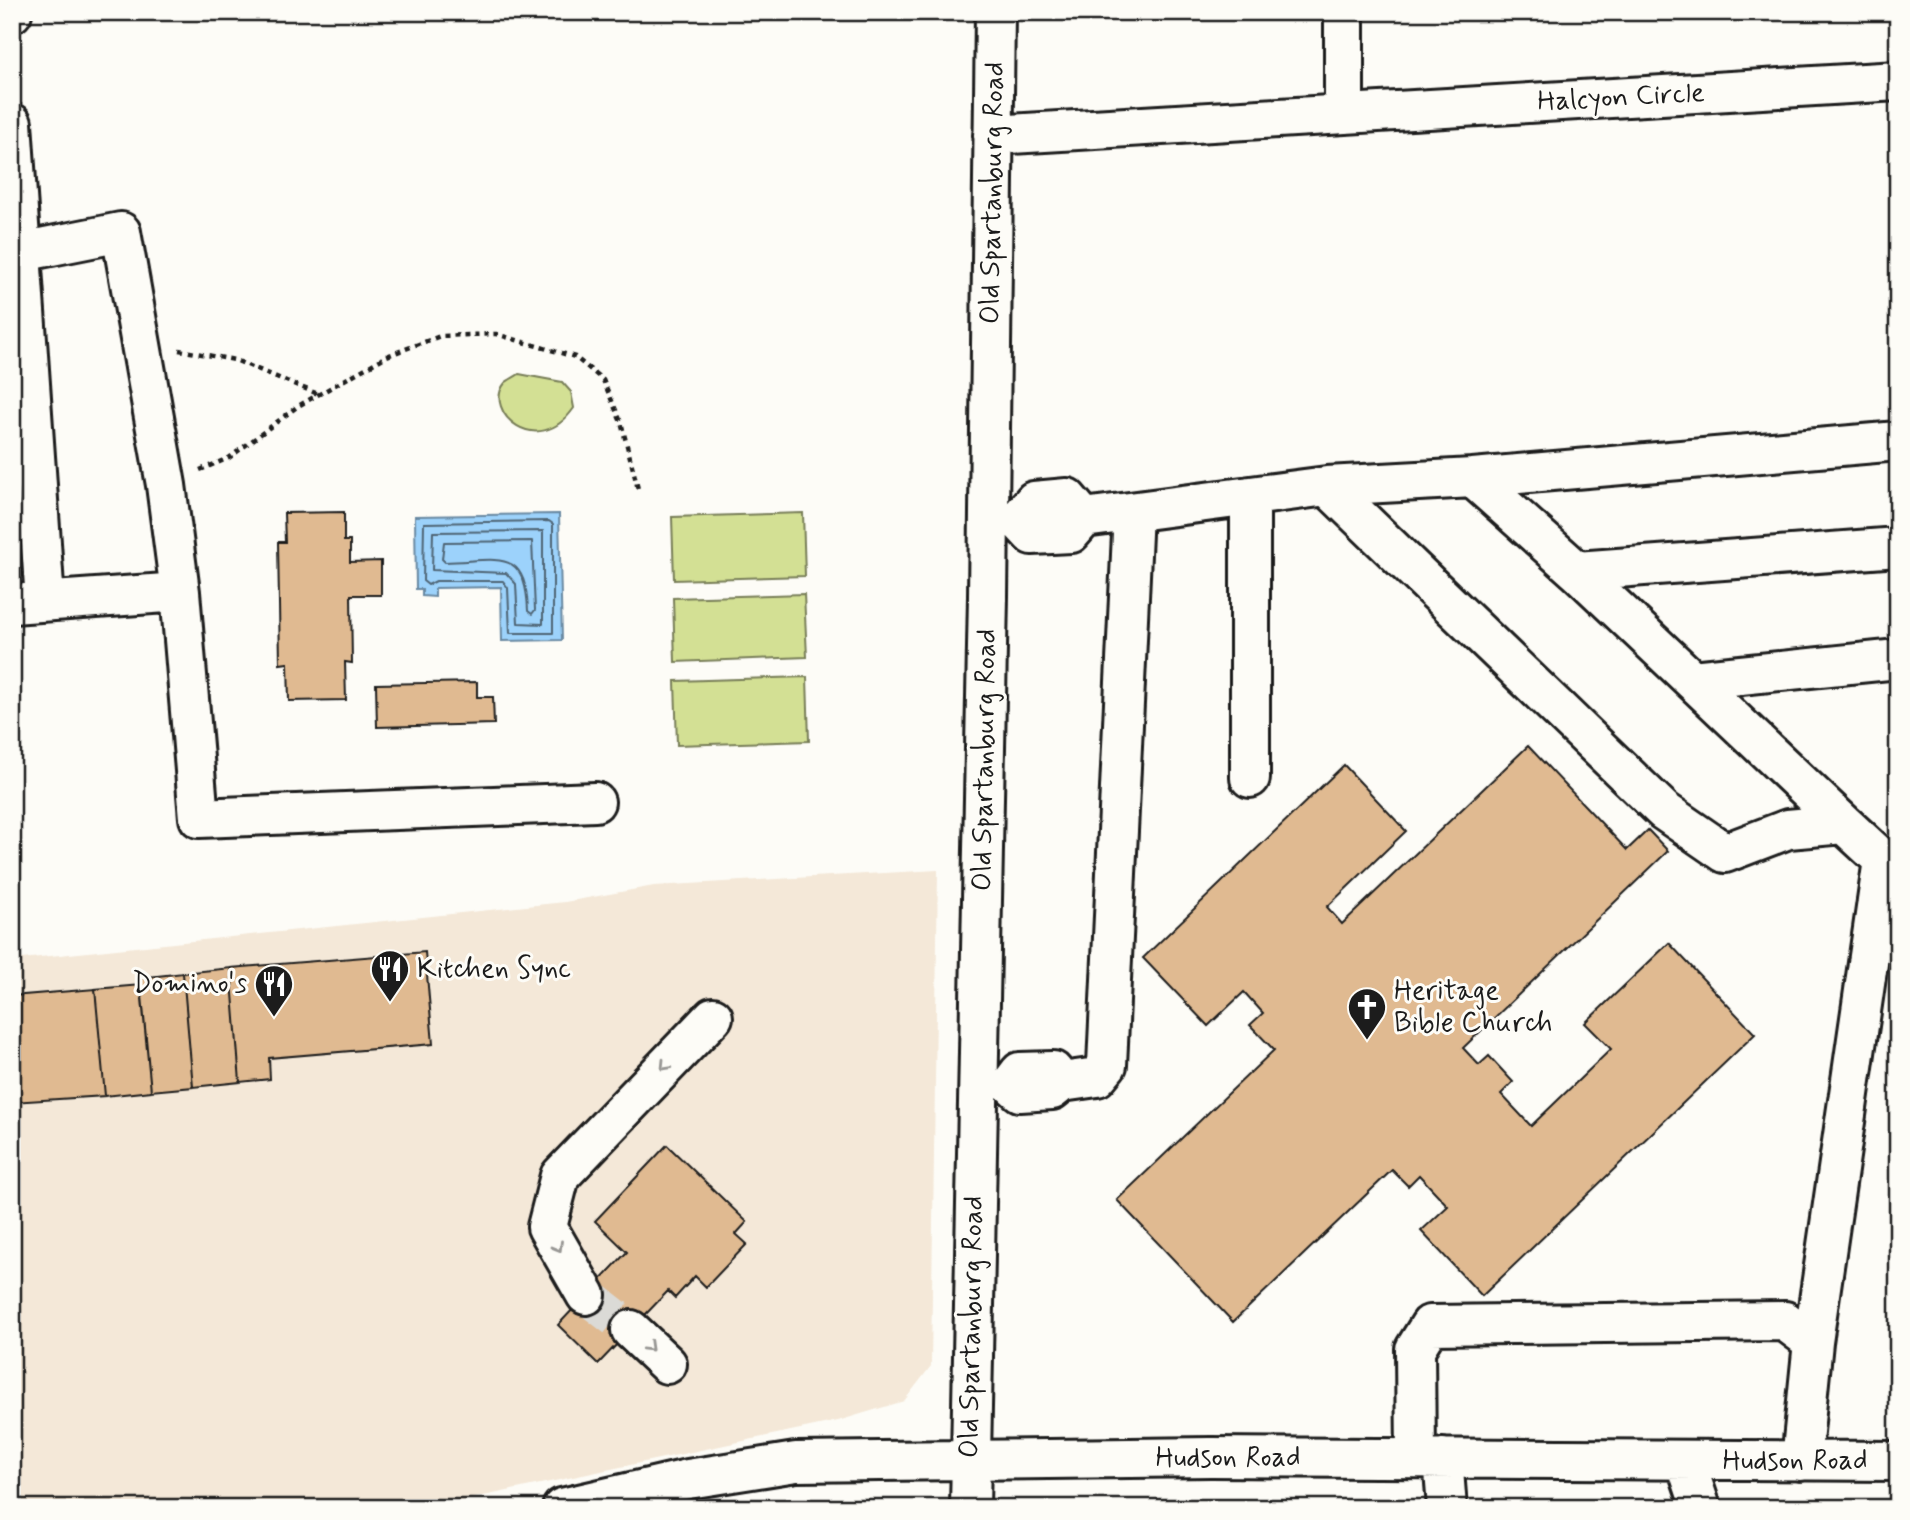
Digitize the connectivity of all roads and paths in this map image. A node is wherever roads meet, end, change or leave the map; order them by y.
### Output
1 (995, 12) edge
2 (1345, 12) edge
3 (1898, 81) edge
4 (1344, 114) junction
5 (12, 123) edge
6 (993, 135) junction
7 (21, 252) junction
8 (141, 343) junction
9 (318, 394) junction
10 (1898, 441) edge
11 (1474, 478) junction
12 (166, 485) junction
13 (1327, 486) junction
14 (638, 489) dead end
15 (1250, 496) junction
16 (1133, 512) junction
17 (1003, 521) junction
18 (1898, 547) edge
19 (1577, 571) junction
20 (180, 592) junction
21 (28, 602) edge
22 (1898, 659) edge
23 (1692, 680) junction
24 (1251, 778) dead end
25 (595, 802) dead end
26 (1844, 824) junction
27 (713, 1017) dead end
28 (994, 1085) junction
29 (586, 1296) tunnel mouth
30 (631, 1330) tunnel mouth
31 (1813, 1342) junction
32 (667, 1364) dead end
33 (1430, 1458) junction
34 (969, 1460) junction
35 (1685, 1460) junction
36 (1801, 1461) junction
37 (1898, 1461) edge
38 (672, 1495) edge
39 (562, 1508) edge
40 (970, 1508) edge
41 (1447, 1508) edge
42 (1701, 1508) edge

1 - 6 street, Old Spartanburg Road
2 - 4 street
3 - 4 street, Halcyon Circle
4 - 6 street, Halcyon Circle
5 - 7 street
6 - 17 street, Old Spartanburg Road
7 - 8 street
7 - 21 street
8 - 9 path
8 - 12 street
9 - 12 path
9 - 14 path
10 - 11 street
11 - 13 street
11 - 19 street
12 - 20 street
13 - 15 street
13 - 26 street
15 - 16 street
15 - 24 street
16 - 17 street
16 - 28 street
17 - 28 street, Old Spartanburg Road
18 - 19 street
19 - 23 street
20 - 21 street
20 - 25 street
22 - 23 street
23 - 26 street
26 - 31 street
27 -> 29 street
28 - 34 street, Old Spartanburg Road
30 -> 32 street
31 - 33 street
31 - 36 street
33 - 34 street, Hudson Road
33 - 35 street, Hudson Road
33 - 41 street
34 - 38 street, Hudson Road
34 - 40 street, Old Spartanburg Road
35 - 36 street, Hudson Road
35 - 42 street
36 - 37 street, Hudson Road
38 - 39 street, Hudson Road

